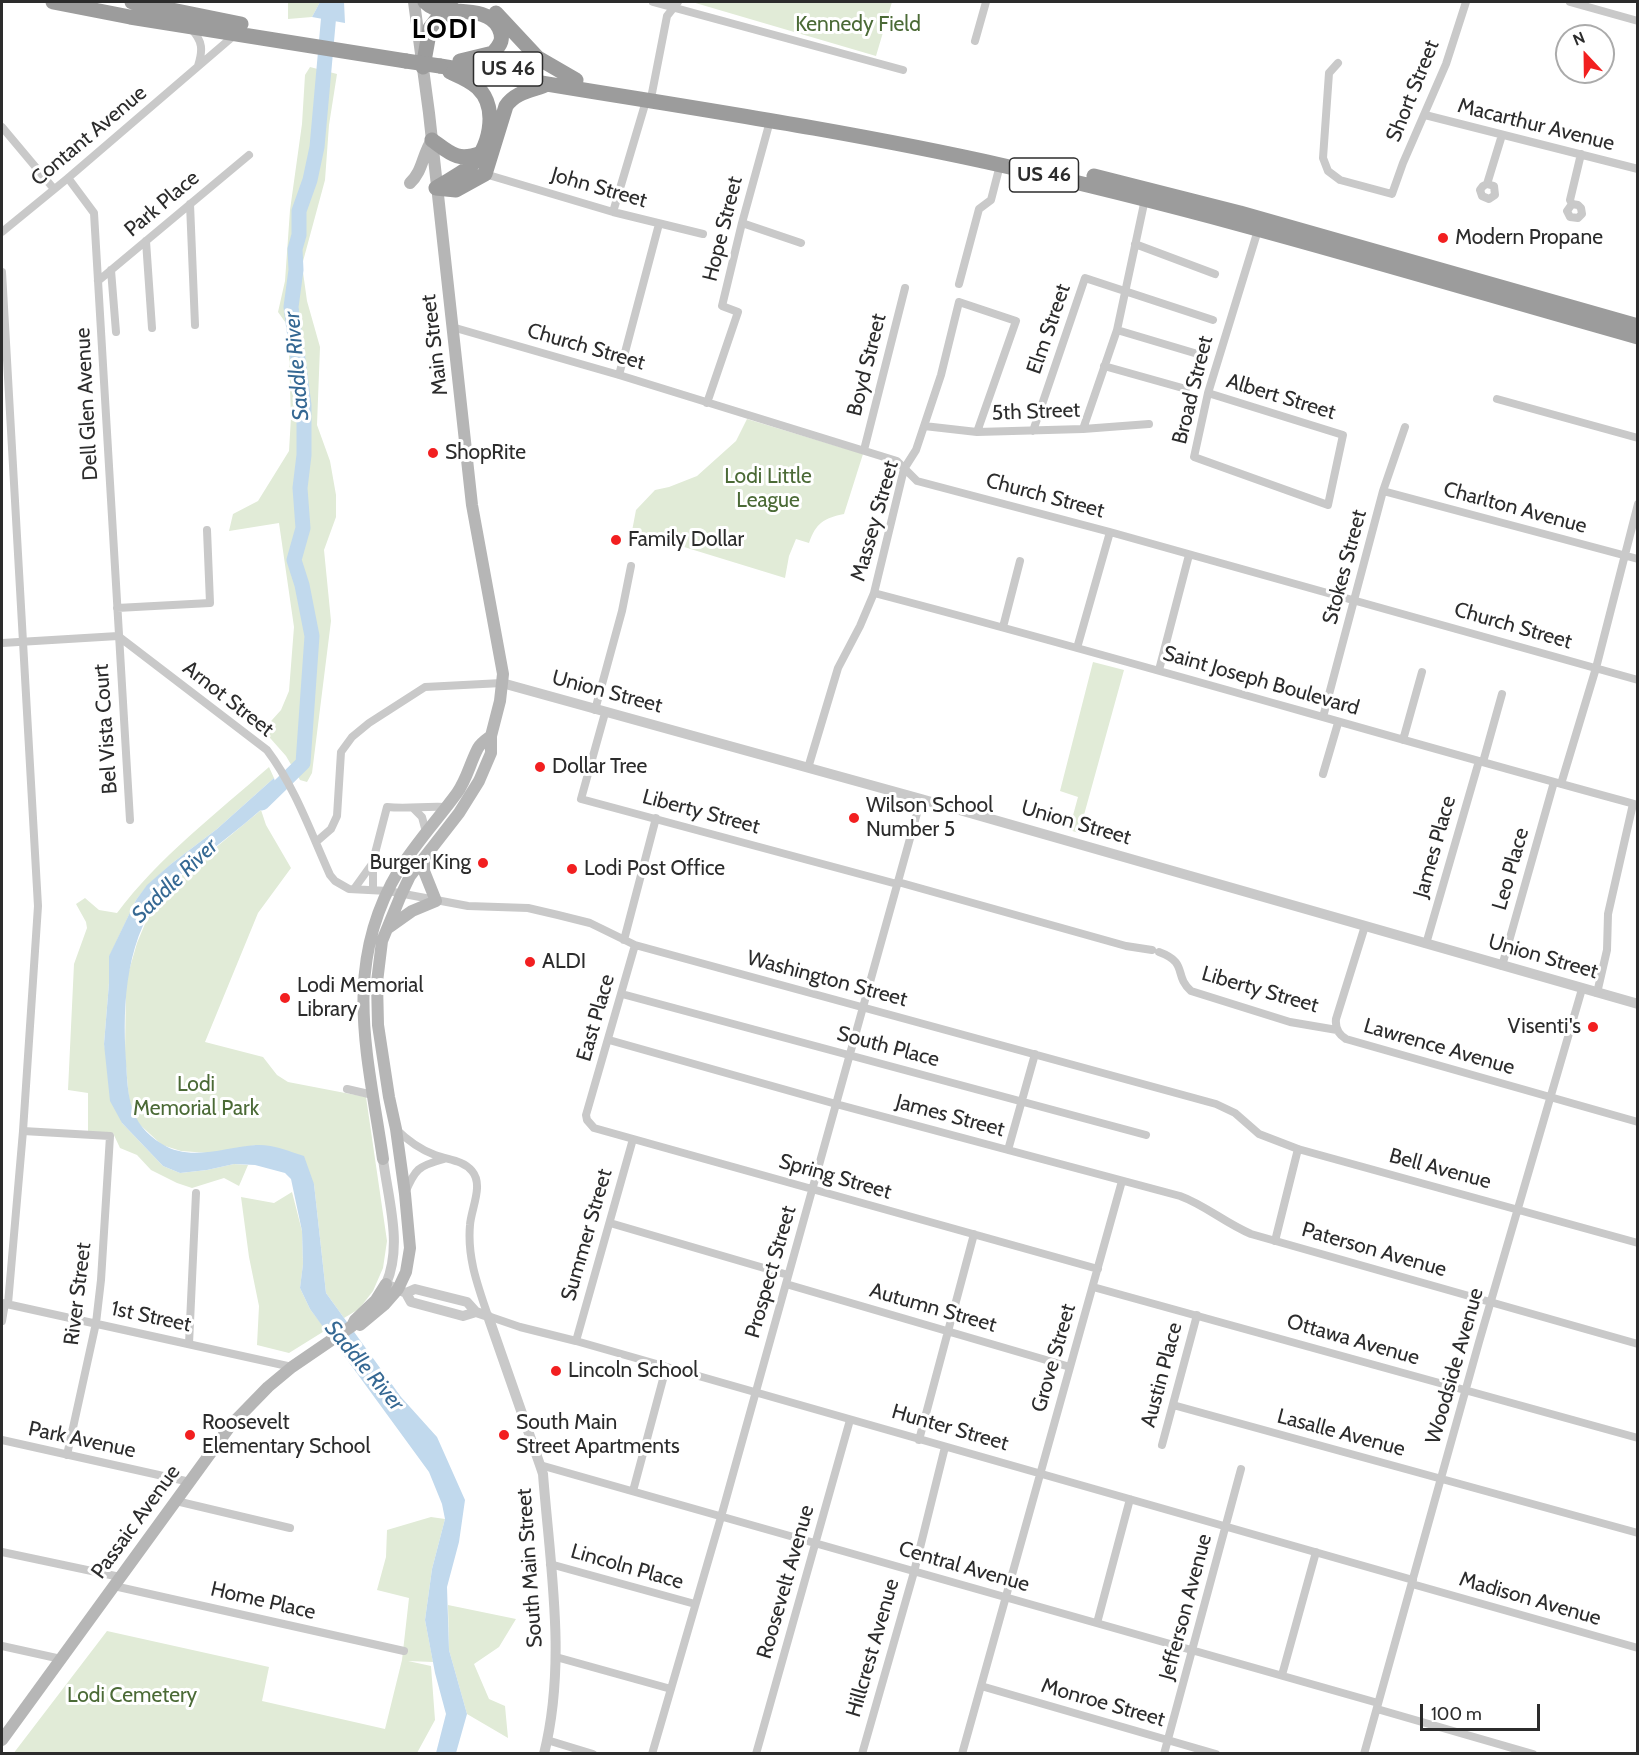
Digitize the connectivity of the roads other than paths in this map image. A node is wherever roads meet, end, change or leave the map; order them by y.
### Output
1 (53, 2) edge
2 (132, 2) edge
3 (414, 2) edge
4 (424, 2) edge
5 (653, 2) edge
6 (986, 2) edge
7 (1466, 2) edge
8 (1570, 2) edge
9 (676, 4) edge
10 (457, 6) edge
11 (1638, 21) edge
12 (187, 26) junction
13 (237, 33) junction
14 (295, 38) junction
15 (975, 41) dead end
16 (460, 61) junction
17 (440, 62) junction
18 (1338, 63) dead end
19 (198, 66) junction
20 (423, 67) junction
21 (903, 70) dead end
22 (576, 80) junction
23 (546, 85) junction
24 (649, 97) junction
25 (1425, 115) junction
26 (770, 121) junction
27 (2, 126) edge
28 (1502, 135) junction
29 (432, 140) junction
30 (481, 153) junction
31 (1581, 154) junction
32 (249, 155) dead end
33 (1000, 165) junction
34 (1638, 169) edge
35 (485, 174) junction
36 (68, 178) junction
37 (410, 183) dead end
38 (1487, 184) dead end
39 (436, 188) junction
40 (54, 189) junction
41 (1144, 199) junction
42 (190, 204) junction
43 (1572, 204) dead end
44 (613, 212) junction
45 (742, 223) junction
46 (659, 224) junction
47 (1258, 230) junction
48 (2, 232) edge
49 (703, 234) dead end
50 (146, 241) junction
51 (801, 243) dead end
52 (1135, 244) junction
53 (111, 270) junction
54 (2, 272) edge
55 (1215, 274) dead end
56 (98, 281) junction
57 (958, 284) dead end
58 (905, 288) dead end
59 (1124, 291) junction
60 (1213, 320) dead end
61 (195, 325) dead end
62 (1638, 326) edge
63 (452, 327) junction
64 (152, 328) dead end
65 (1117, 330) junction
66 (116, 332) dead end
67 (1638, 337) edge
68 (1202, 355) dead end
69 (1104, 366) junction
70 (619, 375) junction
71 (1186, 389) dead end
72 (1208, 393) junction
73 (1497, 399) dead end
74 (707, 403) junction
75 (1149, 424) dead end
76 (924, 426) junction
77 (1405, 427) dead end
78 (1083, 429) junction
79 (1033, 431) junction
80 (977, 432) junction
81 (1343, 435) joint
82 (1638, 438) edge
83 (864, 450) junction
84 (904, 469) junction
85 (1383, 491) junction
86 (1638, 504) edge
87 (207, 530) dead end
88 (1110, 532) junction
89 (1190, 555) junction
90 (1624, 555) junction
91 (1638, 559) edge
92 (1020, 561) dead end
93 (631, 566) dead end
94 (874, 592) junction
95 (1354, 601) junction
96 (117, 608) junction
97 (1003, 627) junction
98 (118, 636) junction
99 (24, 641) junction
100 (2, 643) edge
101 (1077, 648) junction
102 (1596, 668) junction
103 (1159, 670) junction
104 (1422, 672) dead end
105 (1638, 680) edge
106 (502, 683) junction
107 (1502, 694) dead end
108 (600, 712) junction
109 (1323, 717) junction
110 (1338, 723) junction
111 (491, 736) junction
112 (1403, 740) junction
113 (1481, 762) junction
114 (808, 768) junction
115 (1323, 774) dead end
116 (1558, 783) junction
117 (921, 799) junction
118 (1636, 805) edge
119 (446, 807) junction
120 (414, 809) junction
121 (656, 818) junction
122 (130, 820) dead end
123 (426, 832) junction
124 (315, 842) junction
125 (424, 858) junction
126 (373, 861) junction
127 (898, 883) junction
128 (354, 889) junction
129 (373, 890) junction
130 (394, 893) junction
131 (436, 901) junction
132 (1365, 926) junction
133 (387, 928) junction
134 (624, 940) junction
135 (1426, 944) junction
136 (635, 945) junction
137 (1502, 966) junction
138 (1582, 988) junction
139 (1597, 993) junction
140 (622, 994) junction
141 (1638, 1004) edge
142 (863, 1007) junction
143 (1337, 1030) junction
144 (609, 1040) junction
145 (1035, 1054) junction
146 (850, 1055) junction
147 (347, 1089) dead end
148 (373, 1095) junction
149 (1550, 1098) junction
150 (591, 1100) joint
151 (1021, 1101) junction
152 (836, 1104) junction
153 (1240, 1117) joint
154 (1638, 1122) edge
155 (396, 1129) junction
156 (23, 1131) junction
157 (1146, 1135) dead end
158 (633, 1139) junction
159 (1298, 1149) junction
160 (1008, 1150) junction
161 (383, 1159) joint
162 (445, 1159) junction
163 (1122, 1180) junction
164 (813, 1189) junction
165 (196, 1193) dead end
166 (405, 1194) junction
167 (1518, 1209) junction
168 (610, 1223) junction
169 (974, 1234) junction
170 (1275, 1241) junction
171 (1638, 1243) edge
172 (1098, 1269) junction
173 (787, 1280) junction
174 (1093, 1287) junction
175 (397, 1288) junction
176 (1491, 1302) junction
177 (5, 1303) edge
178 (1197, 1315) junction
179 (488, 1316) junction
180 (2, 1321) edge
181 (96, 1323) junction
182 (948, 1332) junction
183 (576, 1341) junction
184 (189, 1344) junction
185 (1638, 1344) edge
186 (292, 1366) junction
187 (1070, 1367) junction
188 (666, 1368) junction
189 (1466, 1390) junction
190 (756, 1393) junction
191 (1173, 1405) junction
192 (850, 1420) junction
193 (1638, 1438) edge
194 (2, 1440) edge
195 (920, 1440) junction
196 (1162, 1445) dead end
197 (945, 1447) junction
198 (67, 1455) junction
199 (540, 1465) junction
200 (1241, 1469) dead end
201 (1041, 1474) junction
202 (1442, 1479) junction
203 (190, 1482) junction
204 (633, 1491) junction
205 (1130, 1499) junction
206 (176, 1501) junction
207 (721, 1517) junction
208 (1226, 1527) junction
209 (290, 1528) dead end
210 (1638, 1533) edge
211 (815, 1544) junction
212 (2, 1552) edge
213 (1316, 1552) junction
214 (550, 1564) junction
215 (914, 1572) junction
216 (117, 1582) junction
217 (1413, 1582) junction
218 (1006, 1598) junction
219 (695, 1604) junction
220 (1096, 1623) junction
221 (2, 1646) edge
222 (1638, 1648) edge
223 (404, 1651) dead end
224 (1194, 1651) junction
225 (556, 1657) junction
226 (61, 1659) junction
227 (1282, 1676) junction
228 (981, 1686) junction
229 (671, 1689) junction
230 (1378, 1706) junction
231 (2, 1740) edge
232 (548, 1740) junction
233 (1168, 1740) junction
234 (544, 1754) edge
235 (593, 1754) edge
236 (652, 1754) edge
237 (756, 1754) edge
238 (862, 1754) edge
239 (962, 1754) edge
240 (1164, 1754) edge
241 (1216, 1754) edge
242 (1364, 1754) edge
243 (1533, 1754) edge

1 - 12 highway, US 46
2 - 14 highway, US 46
3 - 20 main road, Main Street
4 - 10 highway
5 - 9 street
6 - 15 street
7 - 25 street, Short Street
8 - 11 street
9 - 21 street
9 - 24 street
10 - 16 highway
10 - 20 highway
10 - 22 highway
12 - 13 highway, US 46
12 - 19 street
13 - 14 highway, US 46
13 - 19 street, Contant Avenue
14 - 17 highway, US 46
16 - 17 highway, US 46
16 - 22 highway, US 46
17 - 23 highway, US 46
17 - 30 highway
18 - 25 street, Short Street
19 - 36 street, Contant Avenue
20 - 29 main road, Main Street
22 - 24 highway, US 46
23 - 24 highway, US 46
23 - 35 highway
24 - 26 highway, US 46
24 - 44 street
24 - 62 highway, US 46
25 - 28 street, Macarthur Avenue
26 - 33 highway, US 46
26 - 45 street, Hope Street
27 - 40 street
28 - 31 street, Macarthur Avenue
28 - 38 street
29 - 30 highway
29 - 37 main road
29 - 39 main road, Main Street
30 - 39 highway
31 - 34 street, Macarthur Avenue
31 - 43 street
32 - 42 street, Park Place
33 - 41 highway, US 46
33 - 57 street
35 - 39 highway
35 - 44 street, John Street
36 - 40 street, Contant Avenue
36 - 56 street, Dell Glen Avenue
39 - 63 main road, Main Street
40 - 48 street, Contant Avenue
41 - 47 highway, US 46
41 - 52 street
42 - 50 street, Park Place
42 - 61 street
44 - 46 street, John Street
45 - 51 street
45 - 74 street, Hope Street
46 - 49 street, John Street
46 - 70 street
47 - 67 highway, US 46
47 - 72 street, Broad Street
50 - 53 street, Park Place
50 - 64 street
52 - 55 street
52 - 59 street
53 - 56 street, Park Place
53 - 66 street
54 - 99 street
56 - 96 street, Dell Glen Avenue
58 - 83 street, Boyd Street
59 - 60 street
59 - 65 street
59 - 79 street, Elm Street
63 - 70 street, Church Street
63 - 106 main road, Main Street
65 - 68 street
65 - 69 street
69 - 71 street
69 - 78 street
70 - 74 street, Church Street
72 - 81 street, Albert Street
72 - 81 street, Broad Street
73 - 82 street
74 - 83 street, Church Street
75 - 78 street, 5th Street
76 - 80 street, 5th Street
76 - 80 street, Massey Street
76 - 84 street, Massey Street
77 - 85 street, Stokes Street
78 - 79 street, 5th Street
79 - 80 street, 5th Street
83 - 84 street, Church Street
84 - 88 street, Church Street
84 - 94 street, Massey Street
85 - 90 street, Charlton Avenue
85 - 95 street, Stokes Street
86 - 90 street, Leo Place
87 - 96 street
88 - 89 street, Church Street
88 - 101 street
89 - 95 street, Church Street
89 - 103 street
90 - 91 street, Charlton Avenue
90 - 102 street, Leo Place
92 - 97 street
93 - 108 street
94 - 97 street, Saint Joseph Boulevard
94 - 114 street, Massey Street
95 - 102 street, Church Street
95 - 109 street, Stokes Street
96 - 98 street, Dell Glen Avenue
97 - 101 street, Saint Joseph Boulevard
98 - 99 street
98 - 122 street, Bel Vista Court
98 - 124 street, Arnot Street
99 - 100 street
99 - 156 street
101 - 103 street, Saint Joseph Boulevard
102 - 105 street, Church Street
102 - 116 street, Leo Place
103 - 109 street, Saint Joseph Boulevard
104 - 112 street
106 - 108 street, Union Street
106 - 111 main road, Main Street
106 - 124 street
107 - 113 street, James Place
108 - 114 street, Union Street
108 - 121 street, Liberty Street
109 - 110 street, Saint Joseph Boulevard
110 - 112 street, Saint Joseph Boulevard
110 - 115 street
111 - 119 main road
111 - 125 main road, Main Street
112 - 113 street, Saint Joseph Boulevard
113 - 116 street, Saint Joseph Boulevard
113 - 135 street, James Place
114 - 117 street, Union Street
116 - 118 street, Saint Joseph Boulevard
116 - 137 street, Leo Place
117 - 127 street, Prospect Street
117 - 132 street, Union Street
118 - 139 street
119 - 120 street
119 - 123 main road
120 - 123 street
120 - 126 street
121 - 127 street, Liberty Street
121 - 134 street
123 - 130 main road
124 - 128 street, Arnot Street
125 - 130 main road, Main Street
125 - 131 main road
126 - 128 street
126 - 129 street
127 - 142 street, Prospect Street
127 - 143 street, Liberty Street
128 - 129 street, Arnot Street
129 - 130 street, Arnot Street
130 - 131 street, Washington Street
130 - 133 main road, Passaic Avenue
130 - 148 main road
131 - 133 main road
131 - 134 street, Washington Street
132 - 135 street, Union Street
132 - 143 street, Lawrence Avenue
133 - 155 main road, Passaic Avenue
134 - 136 street, Washington Street
135 - 137 street, Union Street
136 - 140 street, East Place
136 - 142 street, Washington Street
137 - 138 street, Union Street
138 - 139 street, Union Street
138 - 149 street, Woodside Avenue
139 - 141 street, Union Street
140 - 144 street, East Place
140 - 146 street, South Place
142 - 145 street, Washington Street
142 - 146 street, Prospect Street
143 - 149 street, Lawrence Avenue
144 - 150 street, East Place
144 - 152 street, James Street
145 - 151 street
145 - 153 street, Washington Street
146 - 151 street, South Place
146 - 152 street, Prospect Street
147 - 148 street
148 - 161 main road
149 - 154 street, Lawrence Avenue
149 - 167 street, Woodside Avenue
150 - 158 street, Spring Street
151 - 157 street, South Place
151 - 160 street
152 - 160 street, James Street
152 - 164 street, Prospect Street
153 - 159 street, Bell Avenue
155 - 162 street, South Main Street
155 - 166 main road, Passaic Avenue
156 - 177 street
156 - 181 street, River Street
158 - 164 street, Spring Street
158 - 168 street, Summer Street
159 - 167 street, Bell Avenue
159 - 170 street
160 - 163 street, James Street
161 - 175 street
162 - 166 street
162 - 179 street, South Main Street
163 - 170 street, James Street
163 - 172 street, Grove Street
164 - 169 street, Spring Street
164 - 173 street, Prospect Street
165 - 184 street
166 - 175 main road, Passaic Avenue
167 - 171 street, Bell Avenue
167 - 176 street, Woodside Avenue
168 - 173 street, Autumn Street
168 - 183 street, Summer Street
169 - 172 street, Spring Street
169 - 182 street
170 - 176 street, Paterson Avenue
172 - 174 street, Grove Street
173 - 182 street, Autumn Street
173 - 190 street, Prospect Street
174 - 178 street, Ottawa Avenue
174 - 187 street, Grove Street
175 - 179 street, Hunter Street
175 - 186 main road, Passaic Avenue
176 - 185 street, Paterson Avenue
176 - 189 street, Woodside Avenue
177 - 180 street
177 - 181 street, 1st Street
178 - 189 street, Ottawa Avenue
178 - 191 street, Austin Place
179 - 183 street, Hunter Street
179 - 199 street, South Main Street
181 - 184 street, 1st Street
181 - 198 street, River Street
182 - 187 street, Autumn Street
182 - 195 street
183 - 188 street, Hunter Street
184 - 186 street, 1st Street
186 - 203 main road, Passaic Avenue
187 - 201 street, Grove Street
188 - 190 street, Hunter Street
188 - 204 street
189 - 193 street, Ottawa Avenue
189 - 202 street, Woodside Avenue
190 - 192 street, Hunter Street
190 - 207 street, Prospect Street
191 - 196 street, Austin Place
191 - 202 street, Lasalle Avenue
192 - 195 street, Hunter Street
192 - 211 street, Roosevelt Avenue
194 - 198 street, Park Avenue
195 - 197 street, Hunter Street
197 - 201 street, Hunter Street
197 - 215 street, Hillcrest Avenue
198 - 203 street, Park Avenue
199 - 204 street, Central Avenue
199 - 214 street, South Main Street
200 - 208 street, Jefferson Avenue
201 - 205 street, Hunter Street
201 - 218 street, Grove Street
202 - 210 street, Lasalle Avenue
202 - 217 street, Woodside Avenue
203 - 206 main road, Passaic Avenue
204 - 207 street, Central Avenue
205 - 208 street, Hunter Street
205 - 220 street
206 - 209 street
206 - 216 main road, Passaic Avenue
207 - 211 street, Central Avenue
207 - 219 street, Prospect Street
208 - 213 street, Hunter Street
208 - 224 street, Jefferson Avenue
211 - 215 street, Central Avenue
211 - 237 street, Roosevelt Avenue
212 - 216 street, Home Place
213 - 217 street, Hunter Street
213 - 227 street
214 - 219 street, Lincoln Place
214 - 225 street, South Main Street
215 - 218 street, Central Avenue
215 - 238 street, Hillcrest Avenue
216 - 223 street, Home Place
216 - 226 main road, Passaic Avenue
217 - 222 street, Madison Avenue
217 - 230 street, Woodside Avenue
218 - 220 street, Central Avenue
218 - 228 street, Grove Street
219 - 229 street, Prospect Street
220 - 224 street, Central Avenue
221 - 226 street
224 - 227 street, Central Avenue
224 - 233 street, Jefferson Avenue
225 - 229 street
225 - 232 street, South Main Street
226 - 231 main road, Passaic Avenue
227 - 230 street, Central Avenue
228 - 233 street, Monroe Street
228 - 239 street, Grove Street
229 - 236 street, Prospect Street
230 - 242 street, Woodside Avenue
230 - 243 street, Central Avenue
232 - 234 street, South Main Street
232 - 235 street
233 - 240 street, Jefferson Avenue
233 - 241 street, Monroe Street

